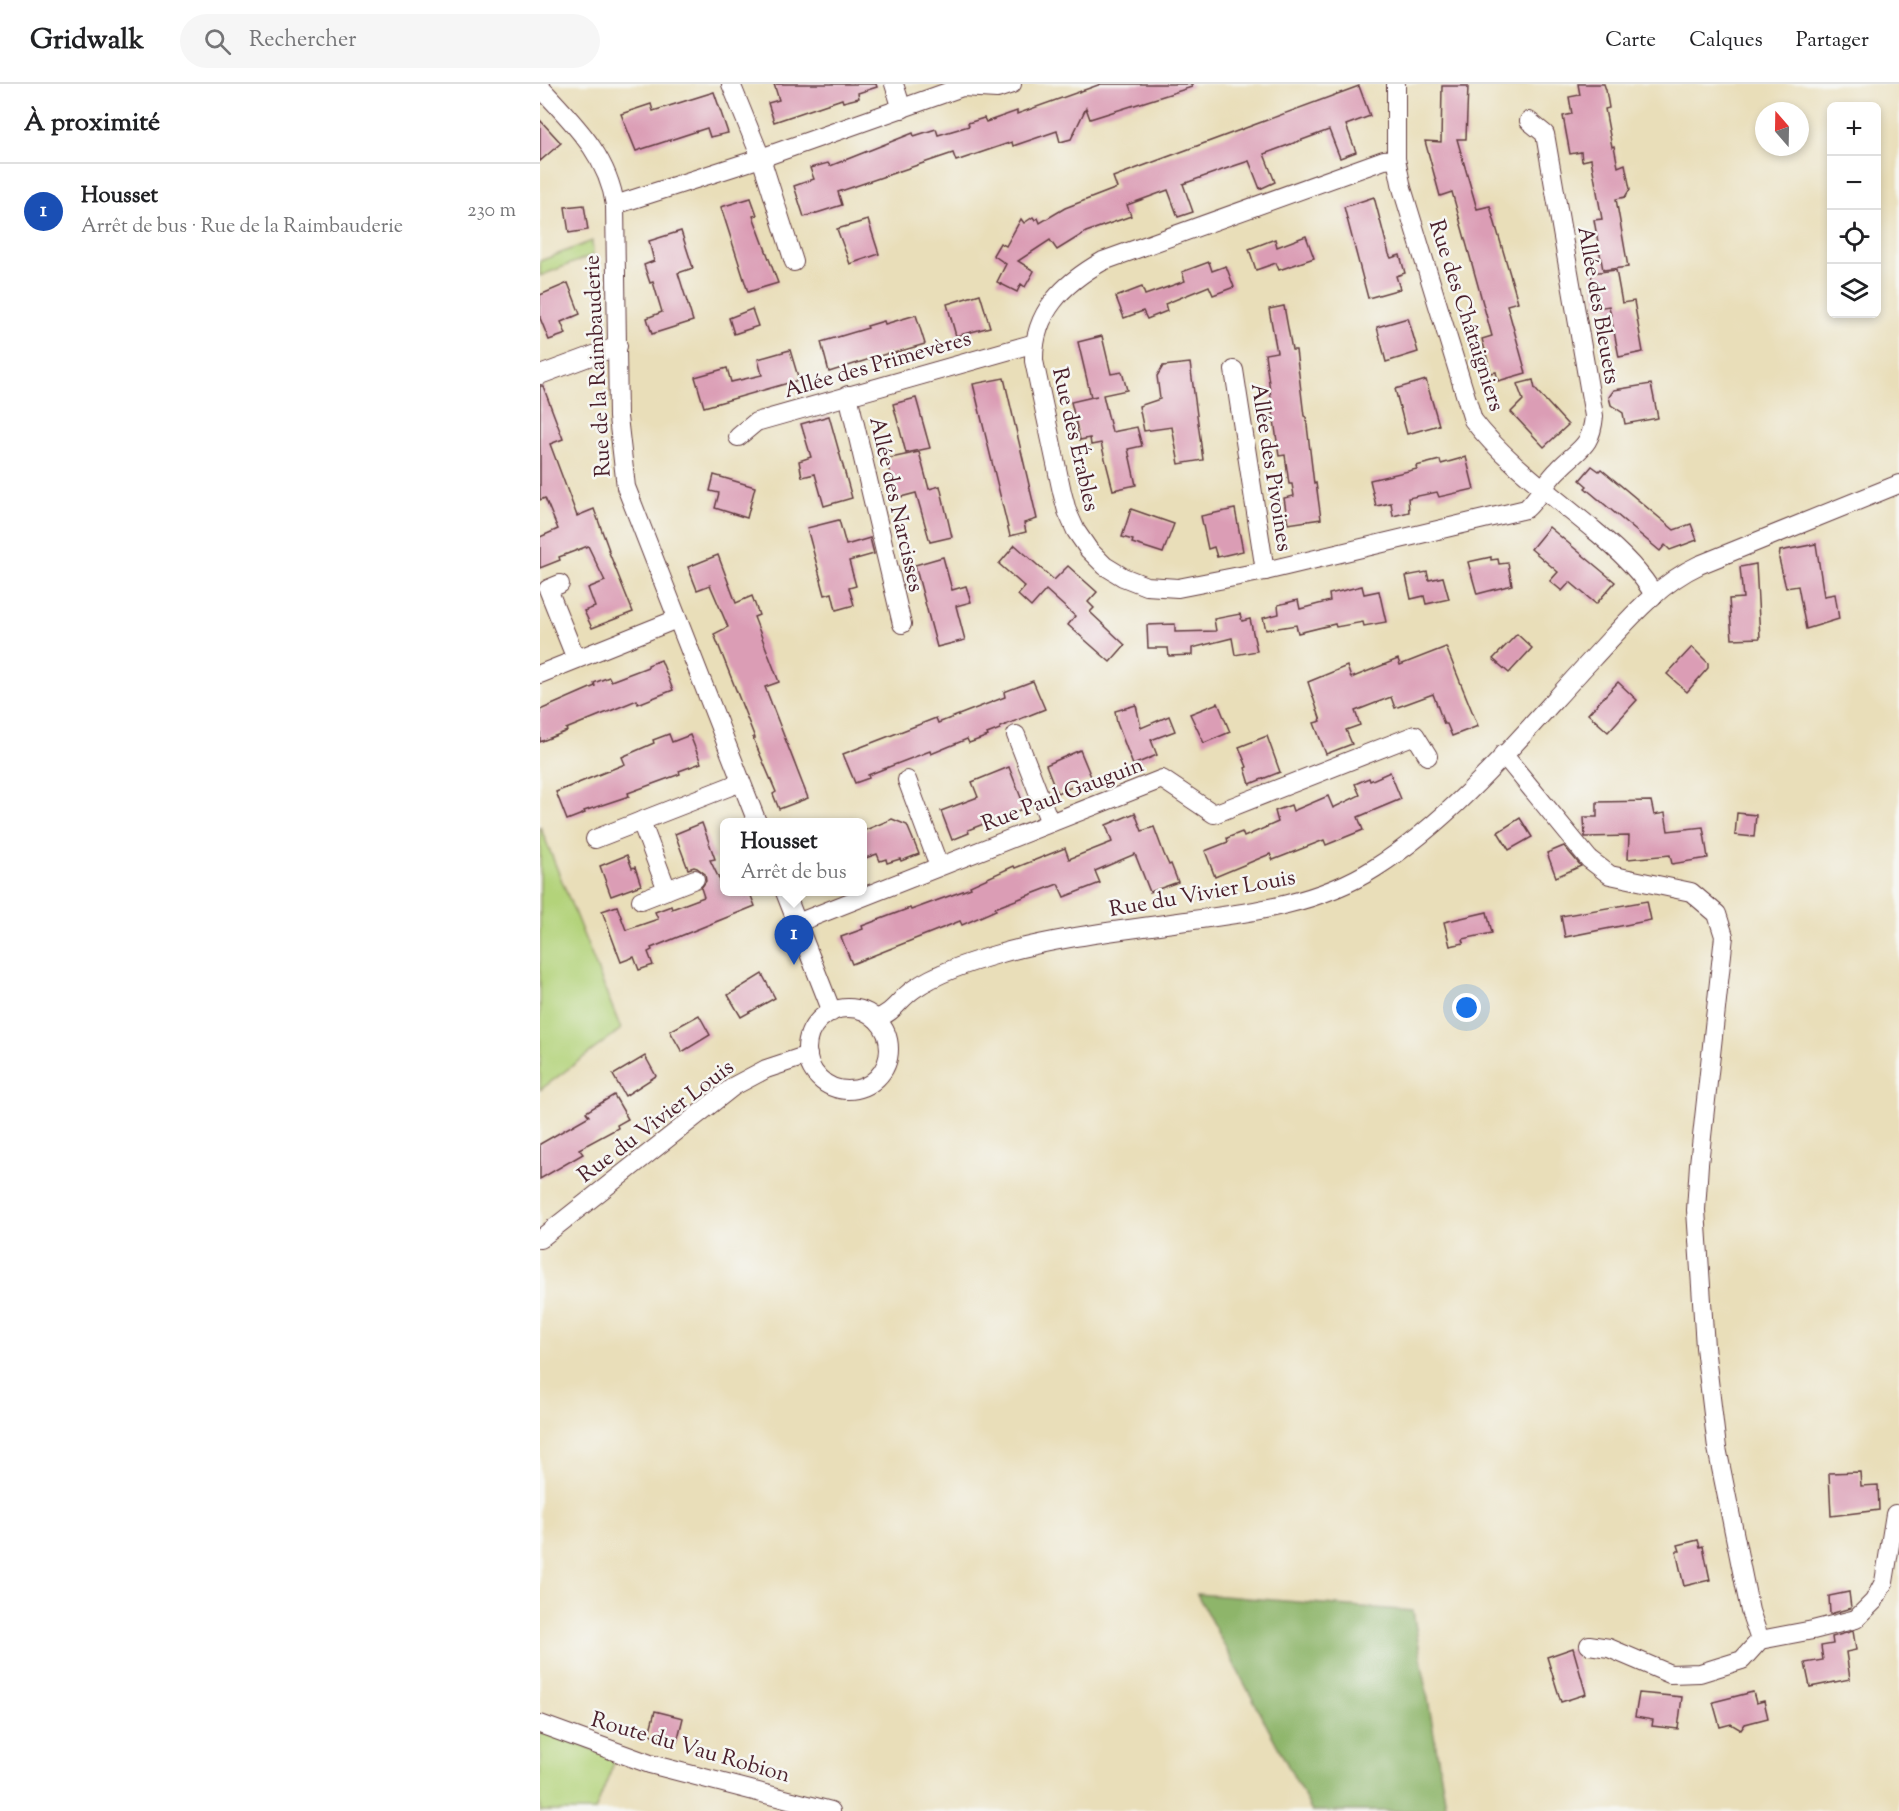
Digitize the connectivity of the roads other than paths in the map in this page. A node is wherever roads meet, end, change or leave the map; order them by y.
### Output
1 (731, 84) edge
2 (894, 84) edge
3 (1012, 84) edge
4 (1396, 84) edge
5 (540, 87) edge
6 (902, 109) junction
7 (1529, 121) dead end
8 (761, 158) junction
9 (1396, 159) junction
10 (615, 205) junction
11 (794, 262) dead end
12 (1035, 343) junction
13 (618, 346) junction
14 (1234, 370) dead end
15 (540, 375) edge
16 (848, 395) junction
17 (738, 437) dead end
18 (1899, 484) edge
19 (1544, 487) junction
20 (1265, 571) junction
21 (549, 589) edge
22 (1654, 595) junction
23 (677, 620) junction
24 (902, 624) dead end
25 (576, 659) junction
26 (540, 674) edge
27 (1016, 735) dead end
28 (1503, 754) junction
29 (1428, 756) dead end
30 (907, 780) dead end
31 (741, 782) junction
32 (755, 818) edge
33 (641, 821) junction
34 (1050, 823) junction
35 (595, 839) dead end
36 (939, 866) junction
37 (694, 879) dead end
38 (668, 890) junction
39 (867, 895) edge
40 (787, 896) edge
41 (864, 896) edge
42 (641, 900) dead end
43 (797, 923) junction
44 (832, 1012) junction
45 (876, 1019) junction
46 (808, 1055) junction
47 (540, 1239) edge
48 (1894, 1514) dead end
49 (1891, 1580) edge
50 (1760, 1640) junction
51 (1589, 1645) dead end
52 (540, 1724) edge
53 (831, 1811) edge

1 - 8 street
2 - 6 street
3 - 6 street
4 - 9 street, Rue des Châtaigniers
5 - 10 street, Rue de la Raimbauderie
6 - 8 street
7 - 19 street, Allée des Bleuets
8 - 10 street
8 - 11 street
9 - 12 street, Rue des Érables
9 - 19 street, Rue des Châtaigniers
10 - 13 street, Rue de la Raimbauderie
12 - 16 street, Allée des Primevères
12 - 20 street, Rue des Érables
13 - 15 street
13 - 23 street, Rue de la Raimbauderie
14 - 20 street, Allée des Pivoines
16 - 17 street, Allée des Primevères
16 - 24 street, Allée des Narcisses
18 - 22 street, Rue du Vivier Louis
19 - 20 street, Rue des Érables
19 - 22 street, Rue des Châtaigniers
21 - 25 street
22 - 28 street, Rue du Vivier Louis
23 - 25 street
23 - 31 street, Rue de la Raimbauderie
25 - 26 street
27 - 34 street
28 - 45 street, Rue du Vivier Louis
28 - 50 street
29 - 34 street, Rue Paul Gauguin
30 - 36 street
31 - 32 street, Rue de la Raimbauderie
31 - 33 street
33 - 35 street
33 - 38 street
34 - 36 street, Rue Paul Gauguin
36 - 39 street, Rue Paul Gauguin
37 - 38 street
38 - 42 street
40 - 43 street
41 - 43 street, Rue Paul Gauguin
43 - 44 street
44 - 45 street
44 - 46 street
45 - 46 street
46 - 47 street, Rue du Vivier Louis
48 - 49 street
49 - 50 street
50 - 51 street
52 - 53 street, Route du Vau Robion

